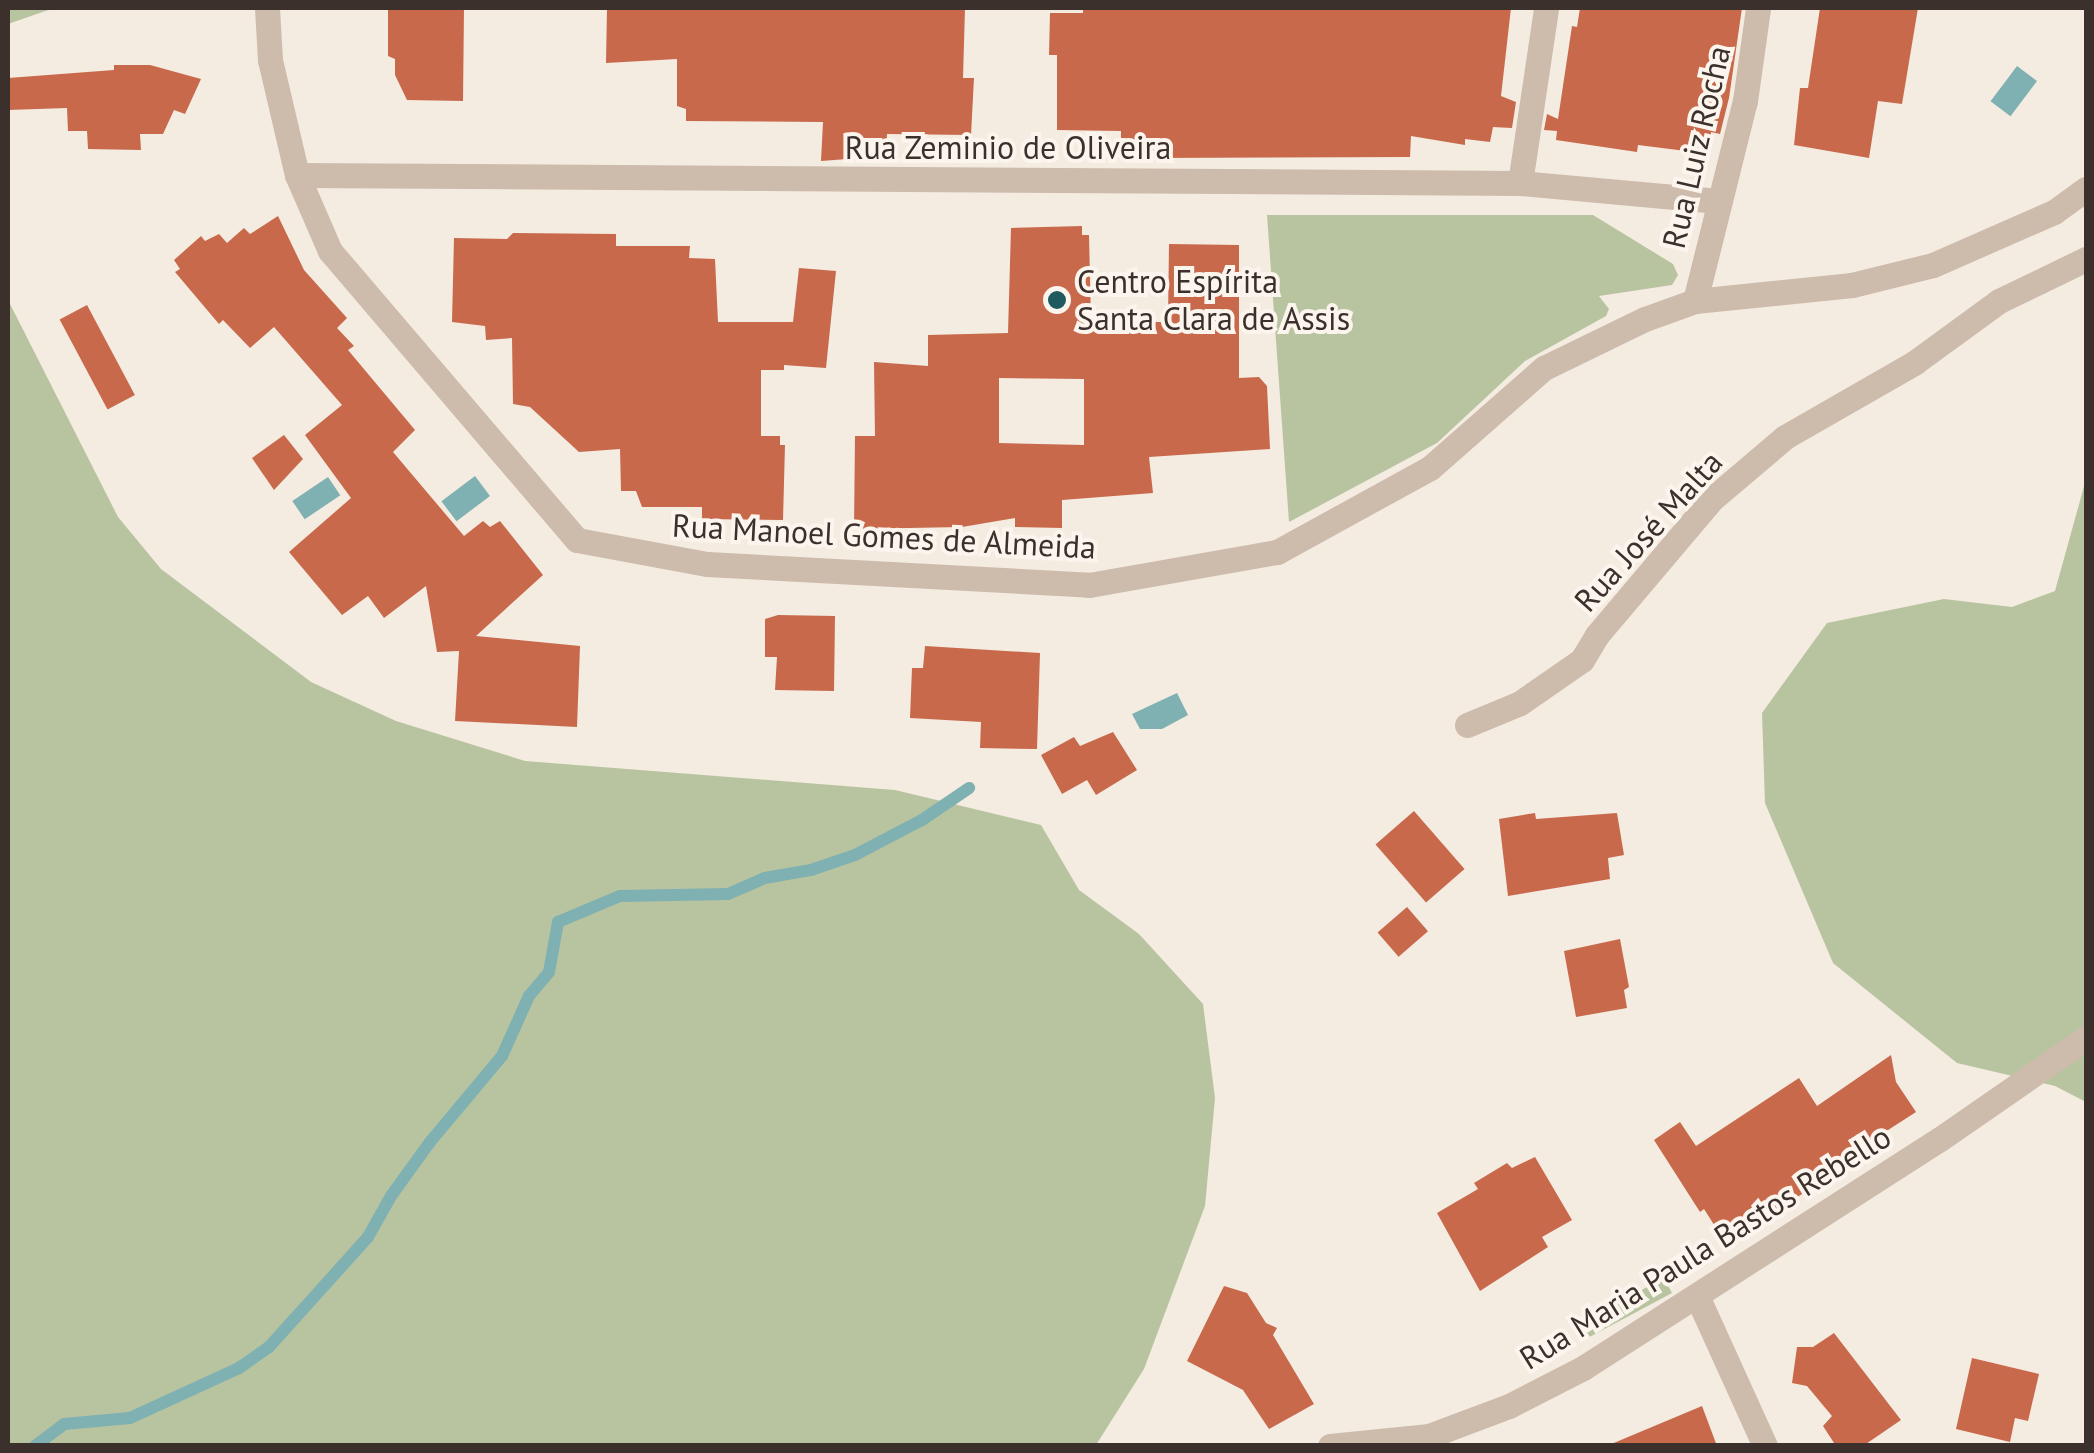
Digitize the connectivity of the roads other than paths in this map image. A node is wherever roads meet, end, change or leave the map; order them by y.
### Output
1 (267, 8) edge
2 (1546, 8) edge
3 (1758, 8) edge
4 (297, 175) junction
5 (1520, 183) junction
6 (2086, 189) edge
7 (1718, 200) junction
8 (2086, 259) edge
9 (1696, 300) junction
10 (1467, 724) dead end
11 (2086, 1038) edge
12 (1697, 1296) junction
13 (1330, 1446) edge
14 (1765, 1446) edge

1 - 4 street, Rua Manoel Gomes de Almeida
2 - 5 street
3 - 7 street, Rua Luiz Rocha
4 - 5 street, Rua Zeminio de Oliveira
4 - 9 street, Rua Manoel Gomes de Almeida
5 - 7 street, Rua Zeminio de Oliveira
6 - 9 street
7 - 9 street, Rua Luiz Rocha
8 - 10 street, Rua José Malta
11 - 12 street, Rua Maria Paula Bastos Rebello
12 - 13 street, Rua Maria Paula Bastos Rebello
12 - 14 street

